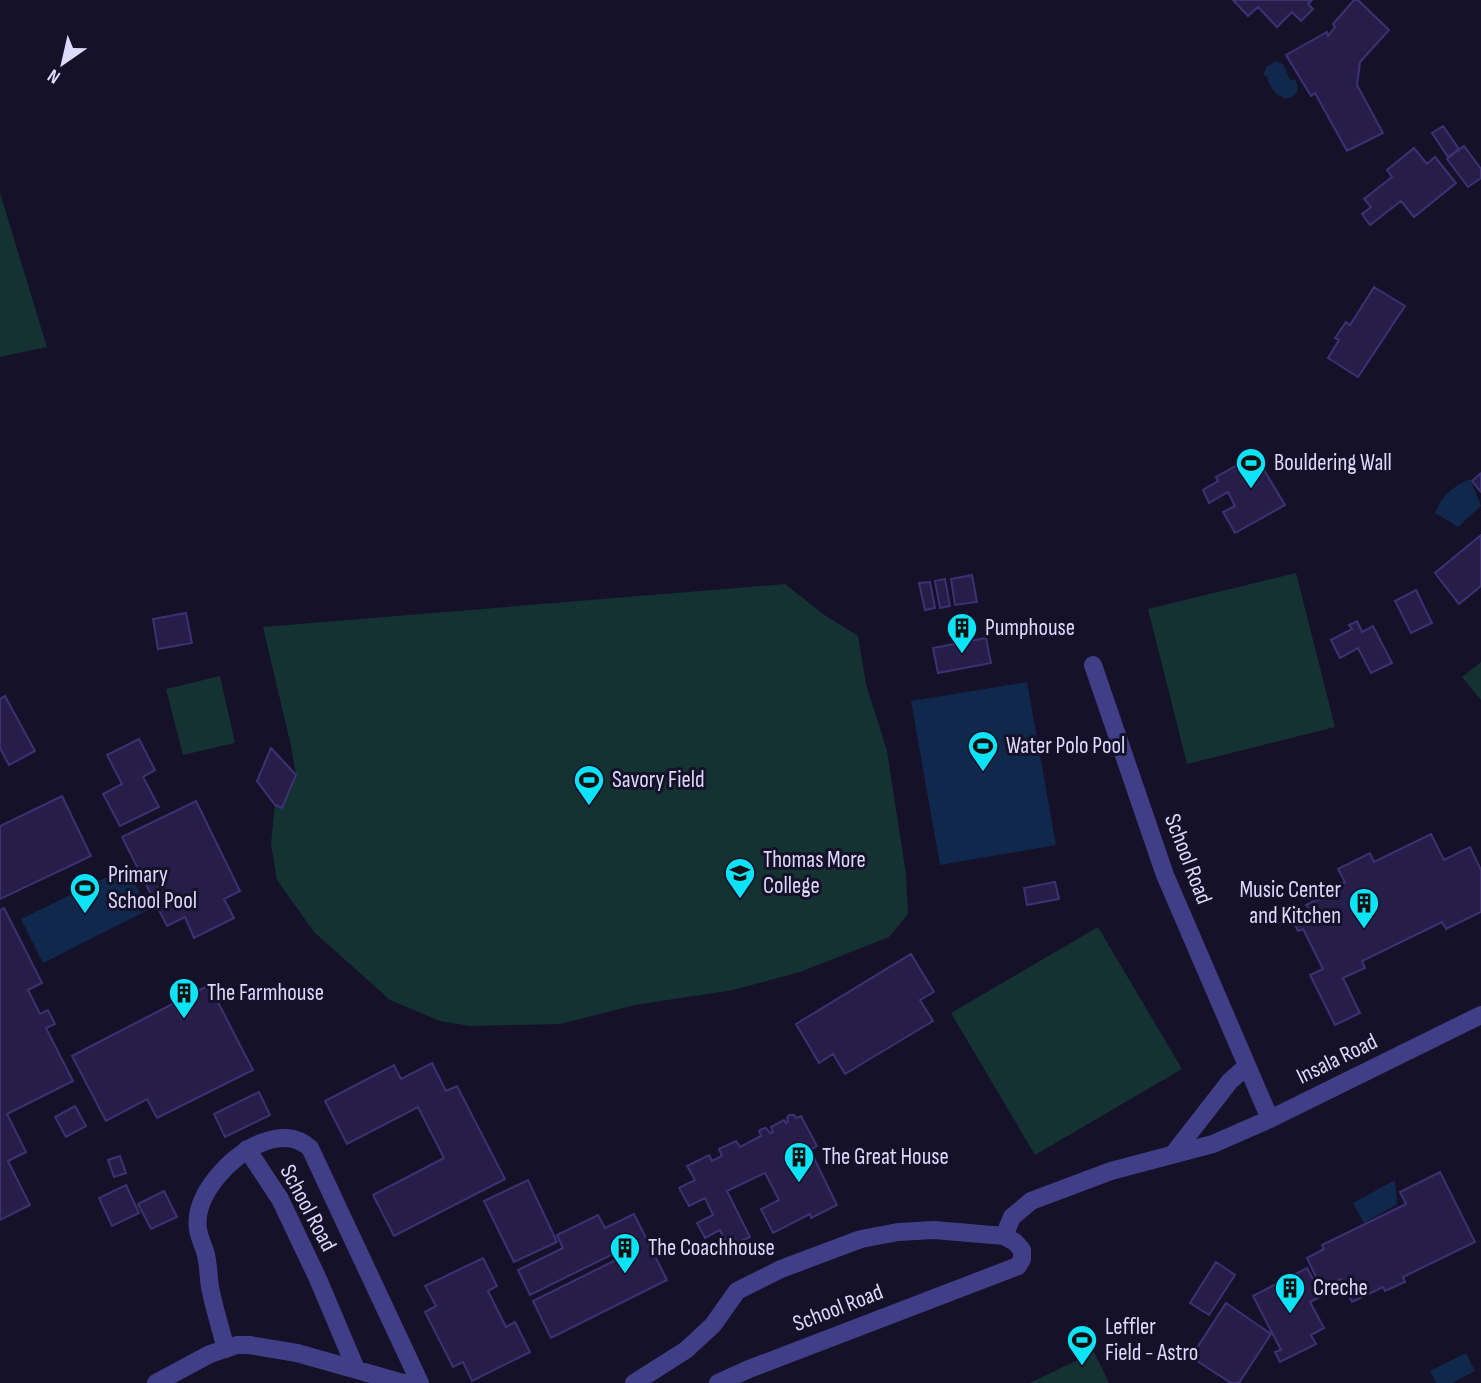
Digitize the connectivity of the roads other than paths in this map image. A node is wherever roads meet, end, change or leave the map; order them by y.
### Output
1 (1093, 665) dead end
2 (1481, 1015) edge
3 (1246, 1067) junction
4 (1270, 1119) junction
5 (247, 1149) junction
6 (1174, 1153) junction
7 (1004, 1236) junction
8 (226, 1349) junction
9 (356, 1369) junction
10 (156, 1383) edge
11 (403, 1383) edge
12 (420, 1383) edge
13 (634, 1383) edge
14 (718, 1383) edge

1 - 3 street, School Road
2 - 4 street, Insala Road
3 - 4 street, School Road
3 - 6 street
4 - 6 street, Insala Road
5 - 8 street, School Road
5 - 9 street, School Road
5 - 12 street, School Road
6 - 7 street
7 - 13 street
7 - 14 street, School Road
8 - 9 street
8 - 10 street
9 - 11 street

